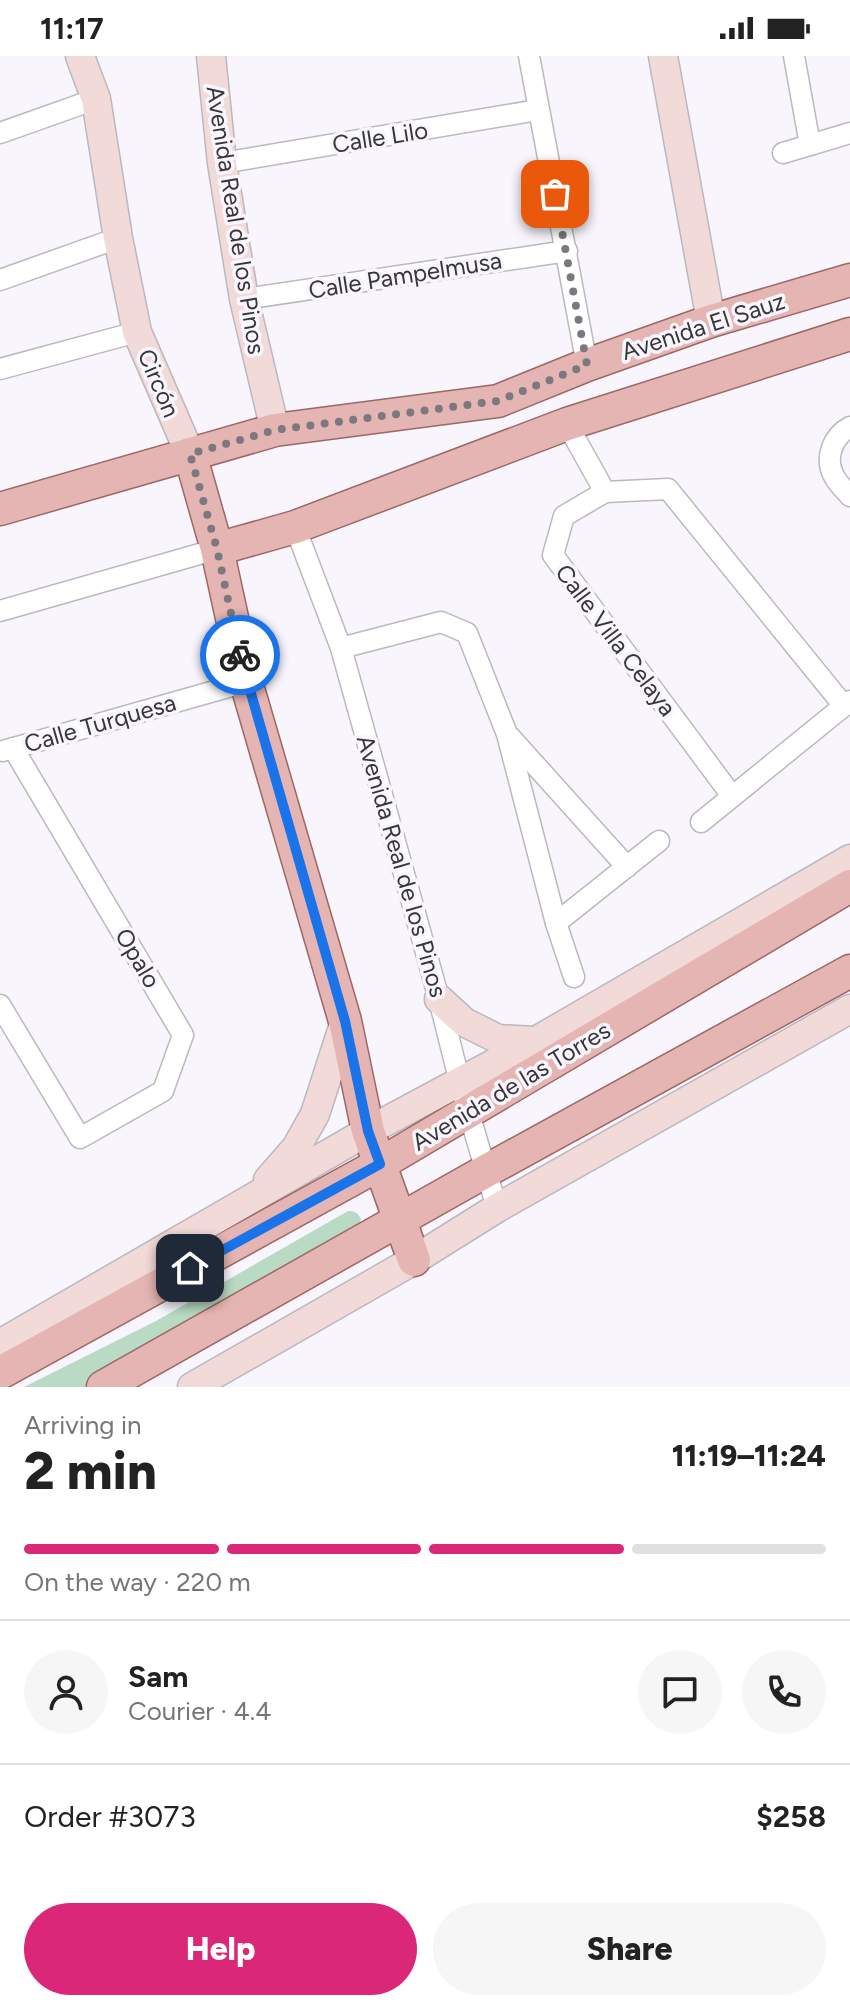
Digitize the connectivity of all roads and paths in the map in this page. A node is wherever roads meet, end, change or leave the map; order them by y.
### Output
1 (80, 56) edge
2 (211, 56) edge
3 (529, 56) edge
4 (663, 56) edge
5 (794, 56) edge
6 (96, 99) junction
7 (538, 110) junction
8 (0, 133) edge
9 (850, 133) edge
10 (810, 145) junction
11 (783, 153) dead end
12 (222, 163) junction
13 (118, 238) junction
14 (567, 251) junction
15 (0, 280) edge
16 (850, 280) edge
17 (244, 299) junction
18 (711, 321) junction
19 (137, 332) junction
20 (850, 334) edge
21 (587, 365) junction
22 (0, 369) edge
23 (567, 424) junction
24 (850, 427) edge
25 (275, 430) junction
26 (190, 454) junction
27 (605, 492) junction
28 (850, 496) edge
29 (0, 509) edge
30 (295, 527) junction
31 (217, 549) junction
32 (0, 611) edge
33 (341, 648) junction
34 (246, 682) junction
35 (847, 703) edge
36 (507, 734) junction
37 (6, 750) edge
38 (732, 796) junction
39 (701, 822) dead end
40 (659, 841) dead end
41 (850, 859) edge
42 (627, 867) junction
43 (850, 886) edge
44 (556, 923) junction
45 (850, 971) edge
46 (574, 977) dead end
47 (439, 999) junction
48 (0, 1005) edge
49 (850, 1009) edge
50 (345, 1021) junction
51 (536, 1041) junction
52 (464, 1097) junction
53 (368, 1131) junction
54 (380, 1164) junction
55 (486, 1171) junction
56 (252, 1198) junction
57 (497, 1208) junction
58 (399, 1220) junction
59 (414, 1260) junction
60 (0, 1344) edge
61 (0, 1373) edge
62 (103, 1387) edge
63 (192, 1387) edge

1 - 6 street, Circón
2 - 12 street, Avenida Real de los Pinos
3 - 7 street
4 - 18 street
5 - 10 street
6 - 8 street
6 - 13 street, Circón
7 - 12 street, Calle Lilo
7 - 14 street
9 - 10 street
10 - 11 street
12 - 17 street, Avenida Real de los Pinos
13 - 15 street
13 - 19 street, Circón
14 - 17 street, Calle Pampelmusa
14 - 21 street
16 - 18 main road, Avenida El Sauz
17 - 25 street, Avenida Real de los Pinos
18 - 21 main road, Avenida El Sauz
19 - 22 street
19 - 26 street, Circón
20 - 23 main road
21 - 25 main road, Avenida El Sauz
23 - 27 street
23 - 30 main road
24 - 28 street
25 - 26 main road, Avenida El Sauz
26 - 29 main road, Avenida El Sauz
26 - 31 main road, Circón
27 - 35 street, Calle Villa Celaya
27 - 38 street, Calle Villa Celaya
30 - 31 main road
30 - 33 street, Avenida Real de los Pinos
31 - 32 street
31 - 34 main road, Circón
33 - 36 street
33 - 47 street, Avenida Real de los Pinos
34 - 37 street, Calle Turquesa
34 - 50 main road, Circón
35 - 38 street
36 - 42 street
36 - 44 street
37 - 48 street, Opalo
38 - 39 street
40 - 42 street
41 - 51 street, Avenida de las Torres
42 - 44 street
43 - 52 main road, Avenida de las Torres
44 - 46 street
45 - 55 main road
47 - 51 street
47 - 52 street, Avenida Real de los Pinos
49 - 57 street
50 - 53 main road, Circón
50 - 56 street
51 - 52 street, Avenida de las Torres
52 - 53 street, Avenida de las Torres
52 - 54 main road, Avenida de las Torres
52 - 55 street, Avenida Real de los Pinos
53 - 54 main road, Circón
53 - 56 street, Avenida de las Torres
54 - 58 main road, Circón
54 - 61 main road, Avenida de las Torres
55 - 57 street, Avenida Real de los Pinos
55 - 58 main road
56 - 60 street, Avenida de las Torres
57 - 59 street
58 - 59 main road, Circón
58 - 62 main road
59 - 63 street

